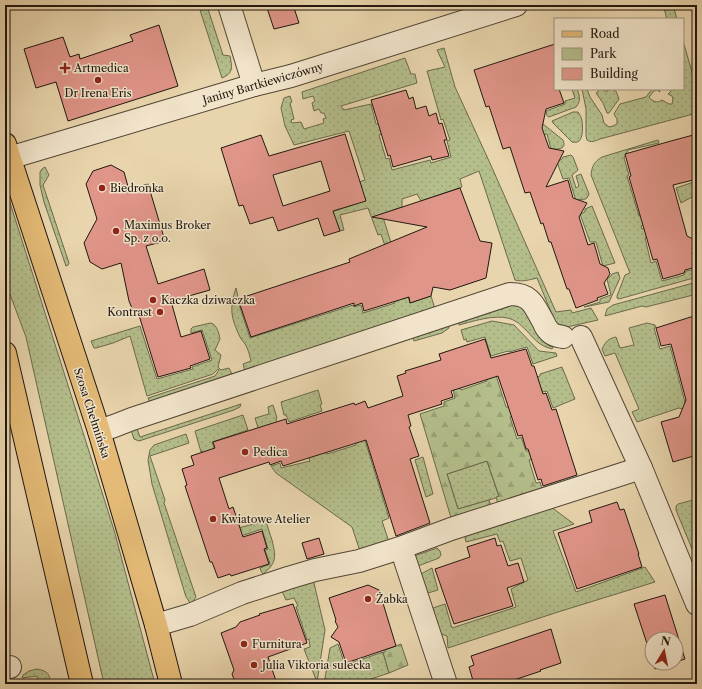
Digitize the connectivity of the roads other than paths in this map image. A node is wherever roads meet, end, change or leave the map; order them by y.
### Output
1 (229, 5) edge
2 (516, 5) edge
3 (254, 86) junction
4 (7, 151) edge
5 (5, 353) edge
6 (99, 431) junction
7 (641, 468) junction
8 (404, 560) dead end
9 (697, 604) edge
10 (156, 625) junction
11 (82, 684) edge
12 (171, 684) edge
13 (446, 684) edge

1 - 3 street
2 - 3 street, Janiny Bartkiewiczówny
3 - 4 street, Janiny Bartkiewiczówny
4 - 6 main road, Szosa Chełmińska
5 - 11 main road
6 - 7 street
6 - 10 main road, Szosa Chełmińska
7 - 9 street
7 - 10 street
8 - 13 street
10 - 12 main road, Szosa Chełmińska

